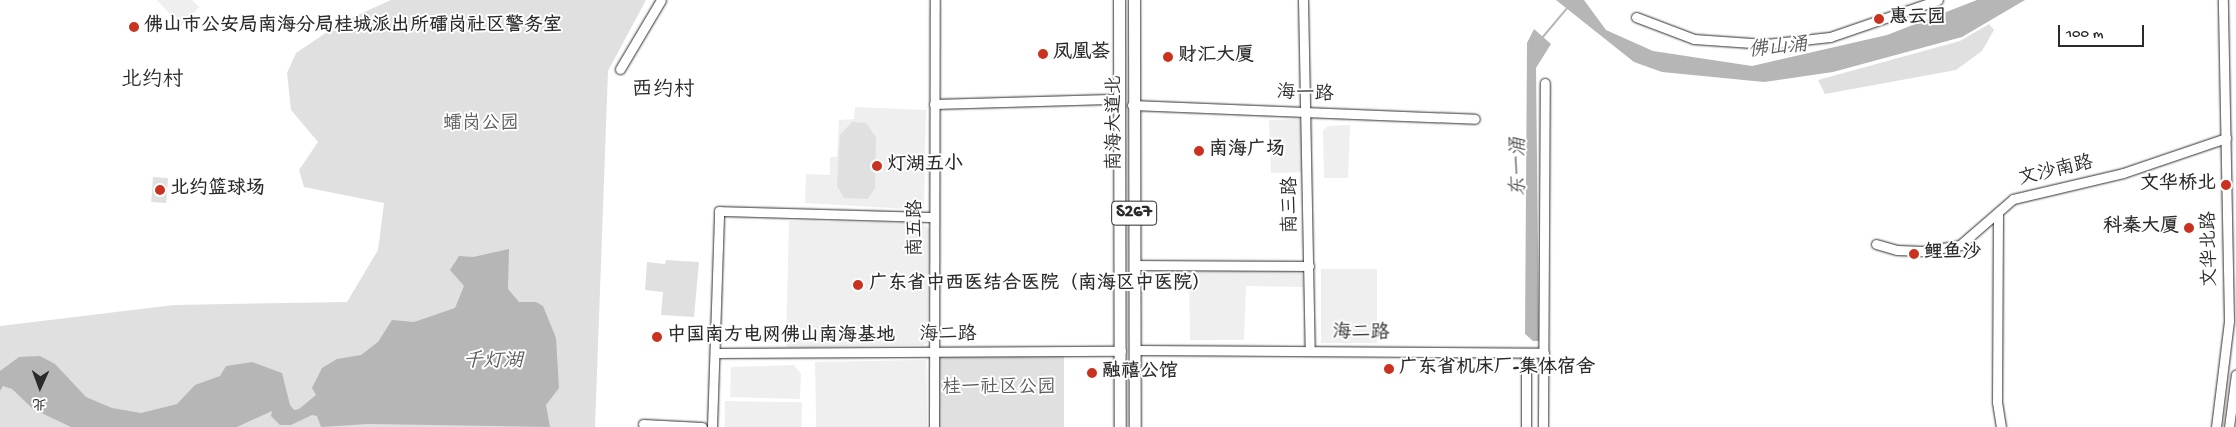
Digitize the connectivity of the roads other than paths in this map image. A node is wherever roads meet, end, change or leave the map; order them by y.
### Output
1 (661, 0) edge
2 (935, 0) edge
3 (1119, 0) edge
4 (1134, 0) edge
5 (1303, 0) edge
6 (1938, 0) edge
7 (2219, 0) edge
8 (2223, 0) edge
9 (1636, 17) dead end
10 (620, 69) dead end
11 (2225, 70) junction
12 (1545, 83) dead end
13 (1118, 99) junction
14 (934, 104) junction
15 (1132, 105) junction
16 (1308, 111) junction
17 (1475, 119) dead end
18 (2226, 138) junction
19 (1998, 213) junction
20 (934, 217) junction
21 (1876, 244) dead end
22 (1134, 266) junction
23 (1308, 266) junction
24 (2233, 321) edge
25 (1135, 350) junction
26 (1310, 350) junction
27 (1120, 351) junction
28 (933, 352) junction
29 (715, 353) junction
30 (1544, 353) junction
31 (1526, 354) junction
32 (2236, 374) edge
33 (643, 424) dead end
34 (702, 427) edge
35 (712, 427) edge
36 (934, 427) edge
37 (1120, 427) edge
38 (1134, 427) edge
39 (1526, 427) edge
40 (1543, 427) edge
41 (2001, 427) edge
42 (2216, 427) edge
43 (2229, 427) edge

1 - 10 street
2 - 14 street, 南五路
3 - 13 highway, 南海大道北 / S267
4 - 15 highway, 南海大道北 / S267
5 - 16 street, 南三路
6 - 9 street
7 - 11 street
8 - 11 street
11 - 18 street, 文华北路
12 - 30 street
13 - 14 street
13 - 27 highway, 南海大道北 / S267
14 - 20 street, 南五路
15 - 16 street, 海一路
15 - 22 highway, 南海大道北 / S267
16 - 17 street, 海一路
16 - 23 street, 南三路
18 - 19 street, 文沙南路
18 - 24 street, 文华北路
19 - 21 street, 文沙南路
19 - 41 street
20 - 28 street, 南五路
20 - 29 street
22 - 23 street
22 - 25 highway, 南海大道北 / S267
23 - 26 street, 南三路
24 - 42 street, 文华北路
25 - 26 street, 海二路
25 - 38 highway, 南海大道北 / S267
26 - 31 street, 海二路
27 - 28 street, 海二路
27 - 37 highway, 南海大道北 / S267
28 - 29 street, 海二路
28 - 36 street, 南五路
29 - 35 street
30 - 31 street, 海二路
30 - 40 street
31 - 39 street
32 - 43 street
33 - 34 street

